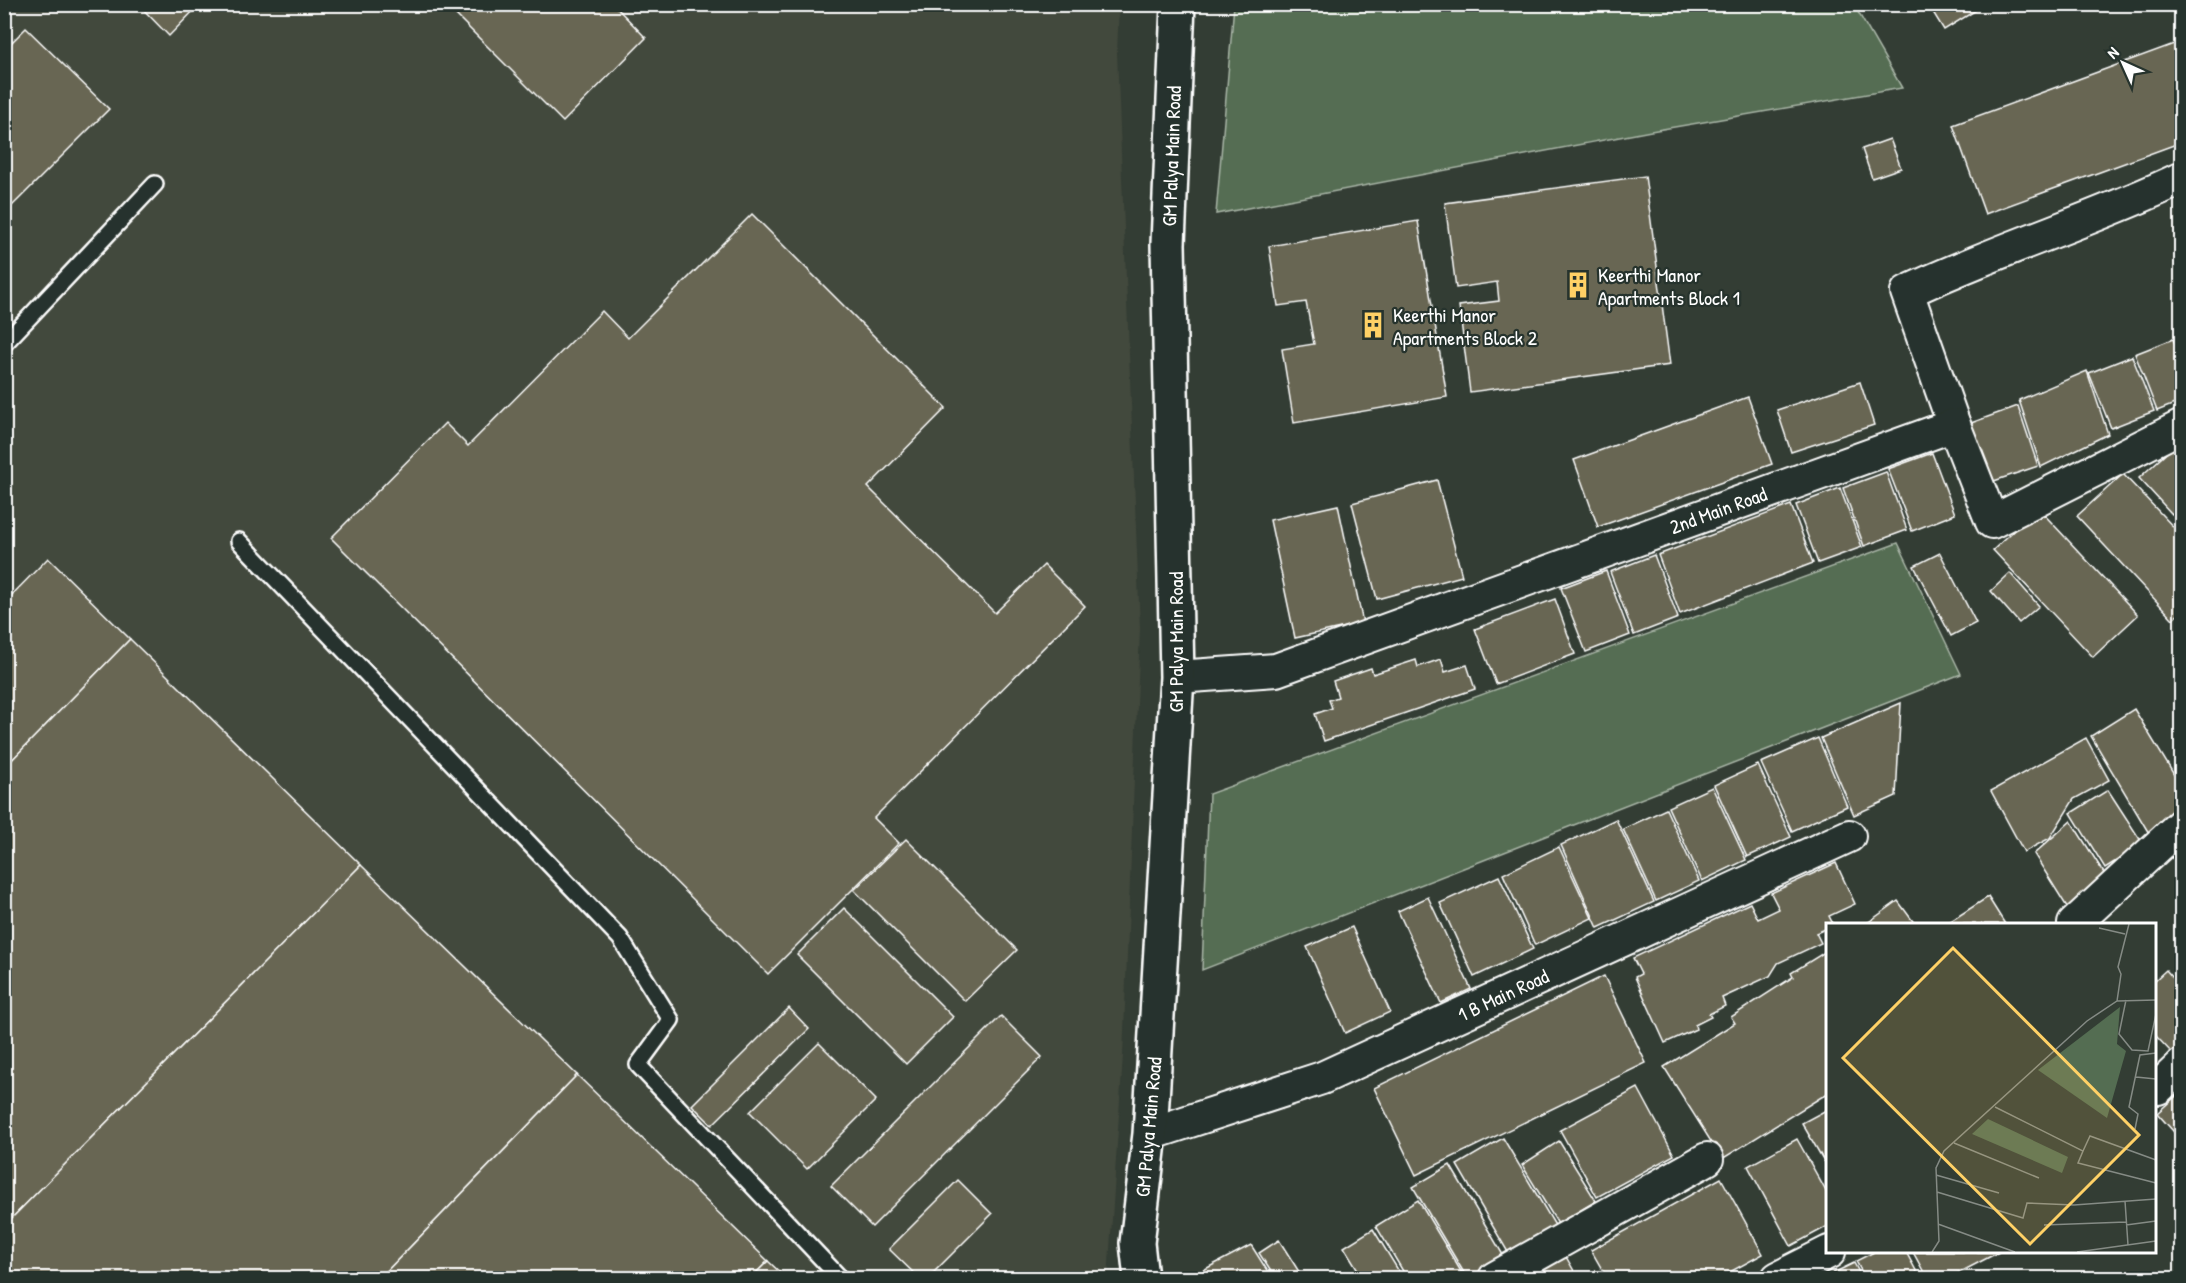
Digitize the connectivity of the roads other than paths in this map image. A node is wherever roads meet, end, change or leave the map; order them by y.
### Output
1 (1178, 4) edge
2 (2181, 178) edge
3 (155, 184) dead end
4 (4, 344) edge
5 (1954, 425) junction
6 (2181, 426) edge
7 (239, 541) dead end
8 (1177, 677) junction
9 (2181, 824) edge
10 (1849, 836) dead end
11 (2075, 923) edge
12 (2181, 1065) edge
13 (2158, 1088) dead end
14 (1150, 1134) junction
15 (1707, 1159) dead end
16 (1826, 1253) edge
17 (840, 1278) edge
18 (1141, 1278) edge
19 (1495, 1278) edge
20 (1778, 1278) edge

1 - 8 main road, GM Palya Main Road
2 - 5 street
3 - 4 lane
5 - 6 street
5 - 8 street, 2nd Main Road
7 - 17 lane
8 - 14 main road, GM Palya Main Road
9 - 11 street
10 - 14 street, 1 B Main Road
12 - 13 street
14 - 18 main road, GM Palya Main Road
15 - 19 street
16 - 20 street

